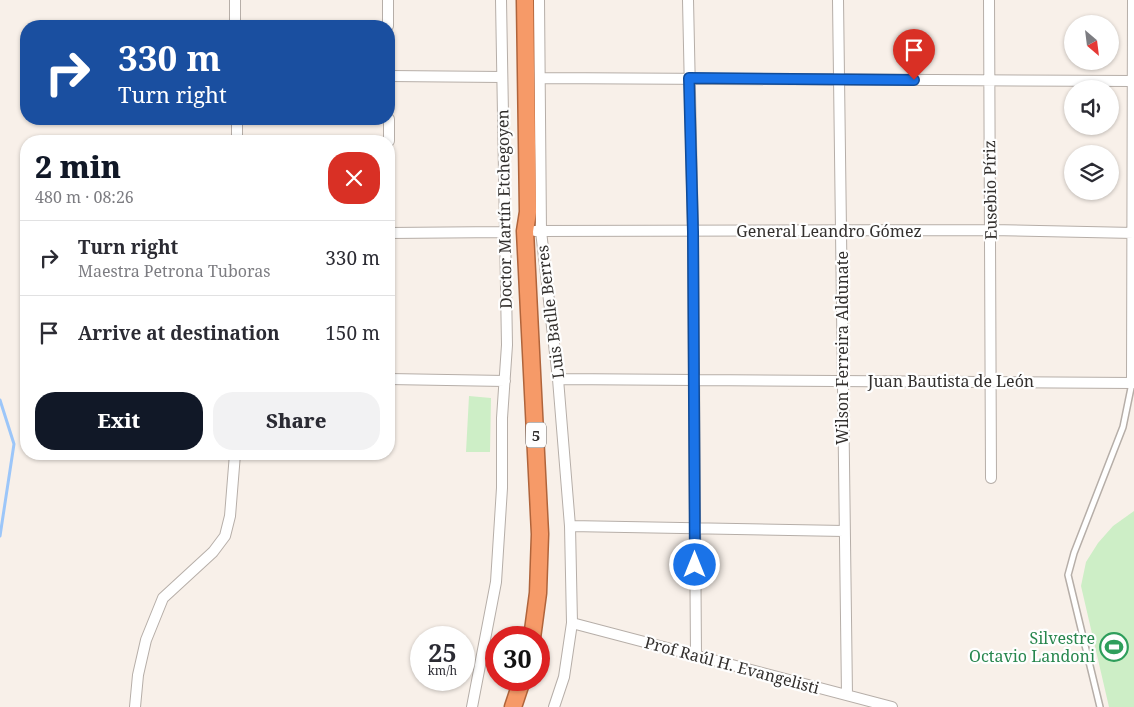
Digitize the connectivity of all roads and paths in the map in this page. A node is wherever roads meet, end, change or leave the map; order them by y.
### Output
1 (235, 0) edge
2 (388, 0) edge
3 (501, 0) edge
4 (515, 0) edge
5 (525, 0) edge
6 (539, 0) edge
7 (688, 0) edge
8 (838, 0) edge
9 (989, 0) edge
10 (1133, 0) edge
11 (235, 20) edge
12 (388, 20) edge
13 (395, 76) edge
14 (502, 76) junction
15 (540, 78) junction
16 (689, 78) junction
17 (839, 78) junction
18 (1134, 81) edge
19 (989, 82) junction
20 (990, 230) junction
21 (533, 231) junction
22 (841, 231) junction
23 (505, 232) junction
24 (693, 232) junction
25 (395, 233) edge
26 (1133, 233) edge
27 (395, 379) edge
28 (558, 379) junction
29 (694, 380) junction
30 (505, 381) junction
31 (842, 381) junction
32 (992, 381) junction
33 (1133, 383) edge
34 (235, 460) edge
35 (991, 478) dead end
36 (570, 526) junction
37 (695, 529) junction
38 (844, 531) junction
39 (572, 623) junction
40 (534, 626) edge
41 (696, 655) junction
42 (518, 691) edge
43 (847, 695) junction
44 (135, 707) edge
45 (472, 707) edge
46 (513, 707) edge
47 (554, 707) edge
48 (892, 707) edge
49 (1100, 707) edge

1 - 11 street
2 - 12 street
3 - 14 street, Doctor Martín Etchegoyen
4 - 21 highway, 5
5 - 21 highway, 5
6 - 15 street, Luis Batlle Berres
7 - 16 street
8 - 17 street, Wilson Ferreira Aldunate
9 - 19 street, Eusebio Píriz
10 - 18 street
13 - 14 street
14 - 23 street, Doctor Martín Etchegoyen
15 - 16 street
15 - 21 street, Luis Batlle Berres
16 - 17 street
16 - 24 street
17 - 19 street
17 - 22 street, Wilson Ferreira Aldunate
18 - 19 street
18 - 26 street
19 - 20 street, Eusebio Píriz
20 - 22 street, General Leandro Gómez
20 - 26 street, General Leandro Gómez
20 - 32 street, Eusebio Píriz
21 - 24 street, General Leandro Gómez
21 - 28 street, Luis Batlle Berres
21 - 40 highway, 5
22 - 24 street, General Leandro Gómez
22 - 31 street, Wilson Ferreira Aldunate
23 - 25 street
23 - 30 street, Doctor Martín Etchegoyen
24 - 29 street
26 - 33 street
27 - 30 street
28 - 29 street, Juan Bautista de León
28 - 36 street, Luis Batlle Berres
29 - 31 street, Juan Bautista de León
29 - 37 street
30 - 45 street, Doctor Martín Etchegoyen
31 - 32 street, Juan Bautista de León
31 - 38 street, Wilson Ferreira Aldunate
32 - 33 street, Juan Bautista de León
32 - 35 street, Eusebio Píriz
33 - 49 lane
34 - 44 street
36 - 37 street
36 - 39 street, Luis Batlle Berres
37 - 38 street
37 - 41 street
38 - 43 street, Wilson Ferreira Aldunate
39 - 41 street, Prof Raúl H. Evangelisti
39 - 47 street, Luis Batlle Berres
41 - 43 street, Prof Raúl H. Evangelisti
42 - 46 highway
43 - 48 street, Prof Raúl H. Evangelisti

